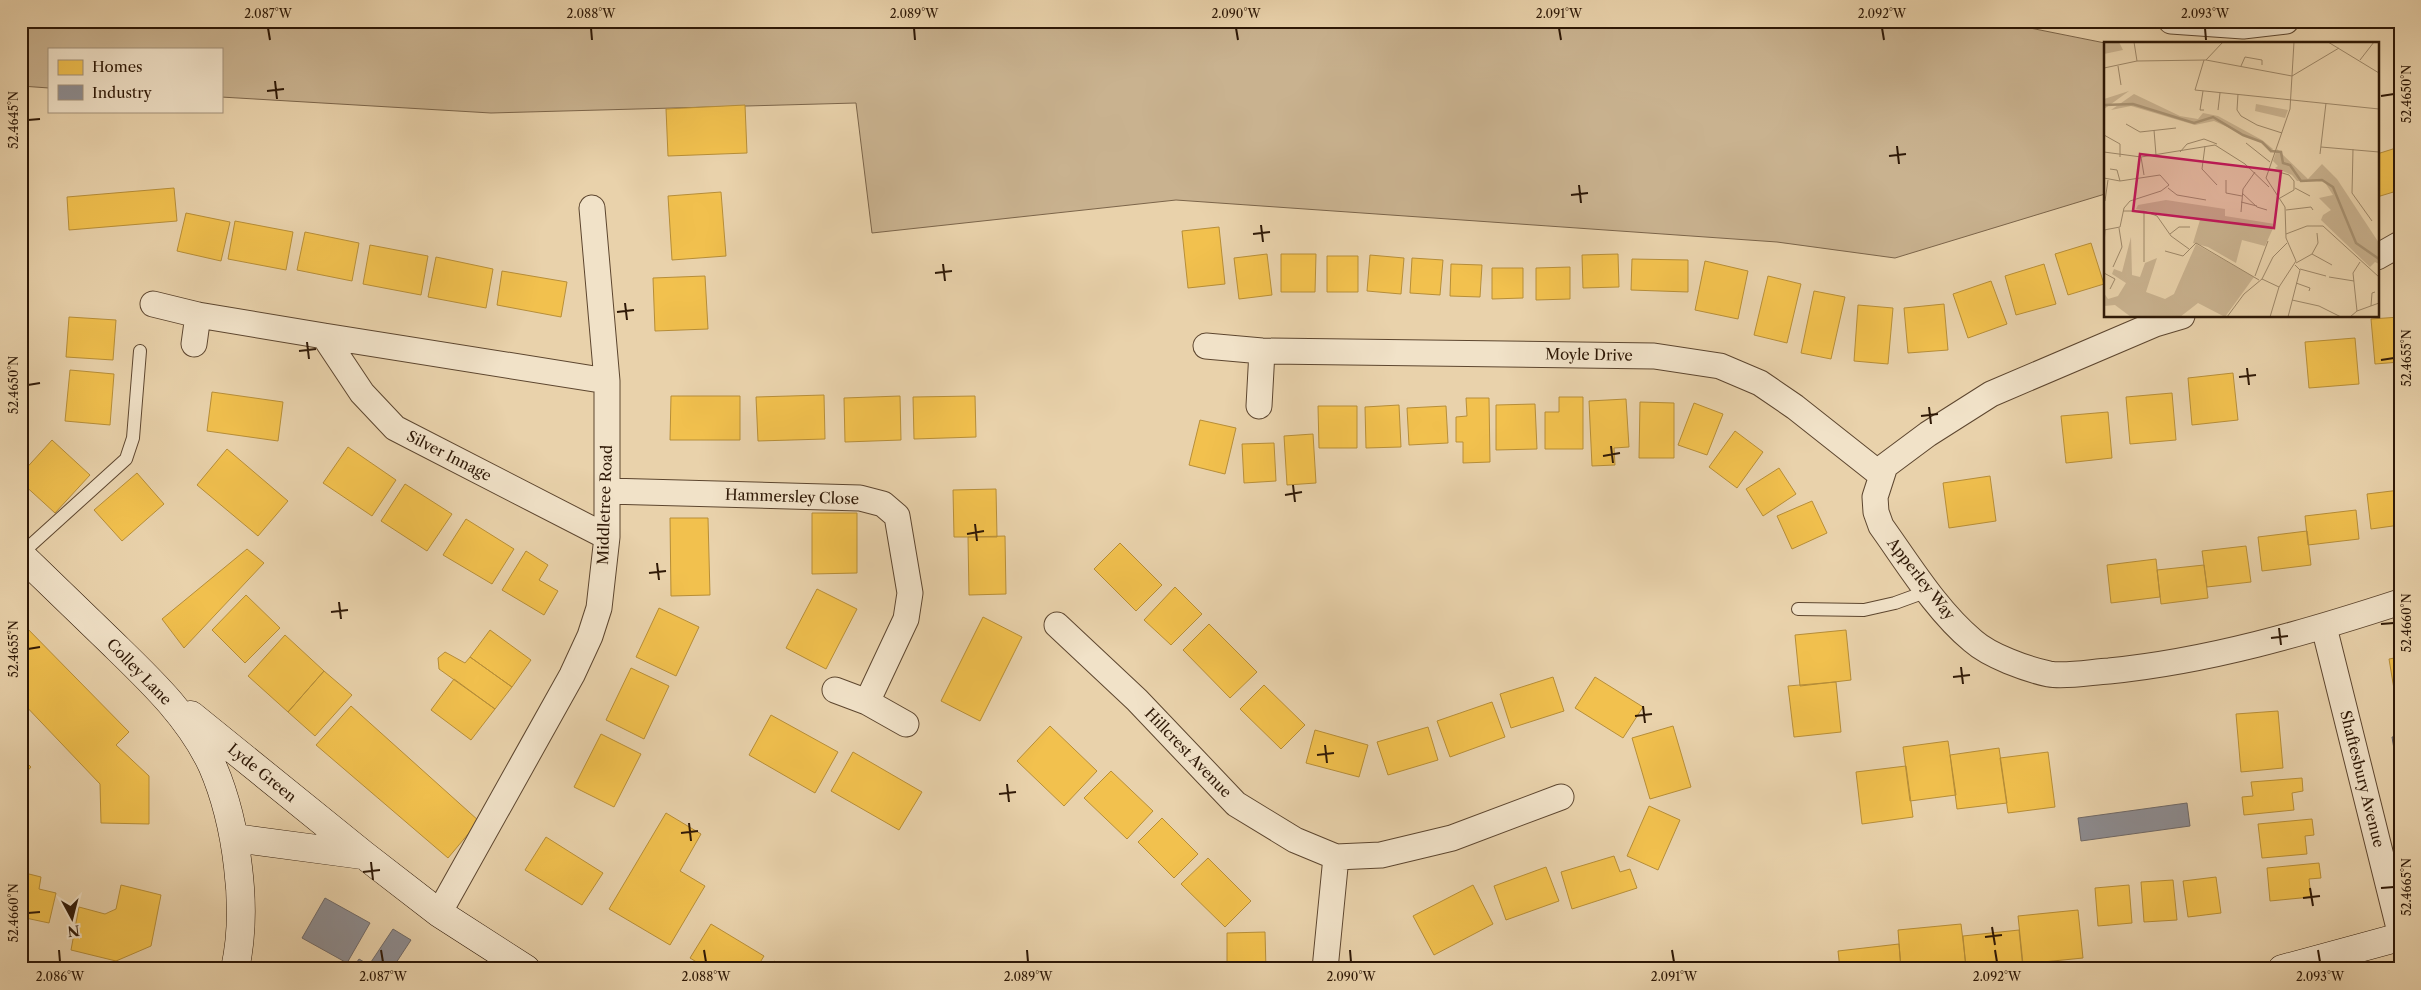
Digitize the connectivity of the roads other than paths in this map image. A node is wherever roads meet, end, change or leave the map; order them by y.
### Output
1 (2171, 21) edge
2 (2286, 21) edge
3 (2243, 24) edge
4 (592, 208) dead end
5 (2400, 244) edge
6 (2378, 257) edge
7 (153, 304) dead end
8 (198, 315) junction
9 (2175, 318) edge
10 (324, 336) junction
11 (194, 344) dead end
12 (1206, 346) dead end
13 (1262, 350) junction
14 (140, 351) dead end
15 (607, 381) junction
16 (1259, 406) dead end
17 (1881, 475) junction
18 (607, 491) junction
19 (607, 537) junction
20 (21, 555) edge
21 (1928, 590) junction
22 (2400, 602) edge
23 (1798, 609) dead end
24 (1057, 625) dead end
25 (2324, 627) junction
26 (161, 690) junction
27 (835, 690) dead end
28 (867, 702) junction
29 (906, 724) dead end
30 (1561, 797) dead end
31 (234, 838) junction
32 (364, 855) junction
33 (1336, 857) junction
34 (439, 913) junction
35 (2400, 932) edge
36 (2400, 937) edge
37 (235, 969) edge
38 (526, 969) edge
39 (1325, 969) edge
40 (2282, 969) edge

1 - 3 street
2 - 3 street
4 - 15 street, Middletree Road
5 - 6 street
7 - 8 street
8 - 10 street
8 - 11 street
9 - 17 street, Apperley Way
10 - 15 street
10 - 19 street, Silver Innage
12 - 13 street, Moyle Drive
13 - 16 street
13 - 17 street, Moyle Drive
14 - 20 lane
15 - 18 street, Middletree Road
17 - 21 street, Apperley Way
18 - 19 street, Middletree Road
18 - 28 street, Hammersley Close
19 - 34 street, Middletree Road
20 - 26 street, Colley Lane
21 - 23 lane
21 - 25 street, Apperley Way
22 - 25 street, Apperley Way
24 - 33 street, Hillcrest Avenue
25 - 35 street, Shaftesbury Avenue
26 - 31 street, Colley Lane
26 - 32 street, Lyde Green
27 - 28 street
28 - 29 street
30 - 33 street, Hillcrest Avenue
31 - 32 street
31 - 37 street, Colley Lane
32 - 34 street, Lyde Green
33 - 39 street
34 - 38 street, Lyde Green
36 - 40 street

